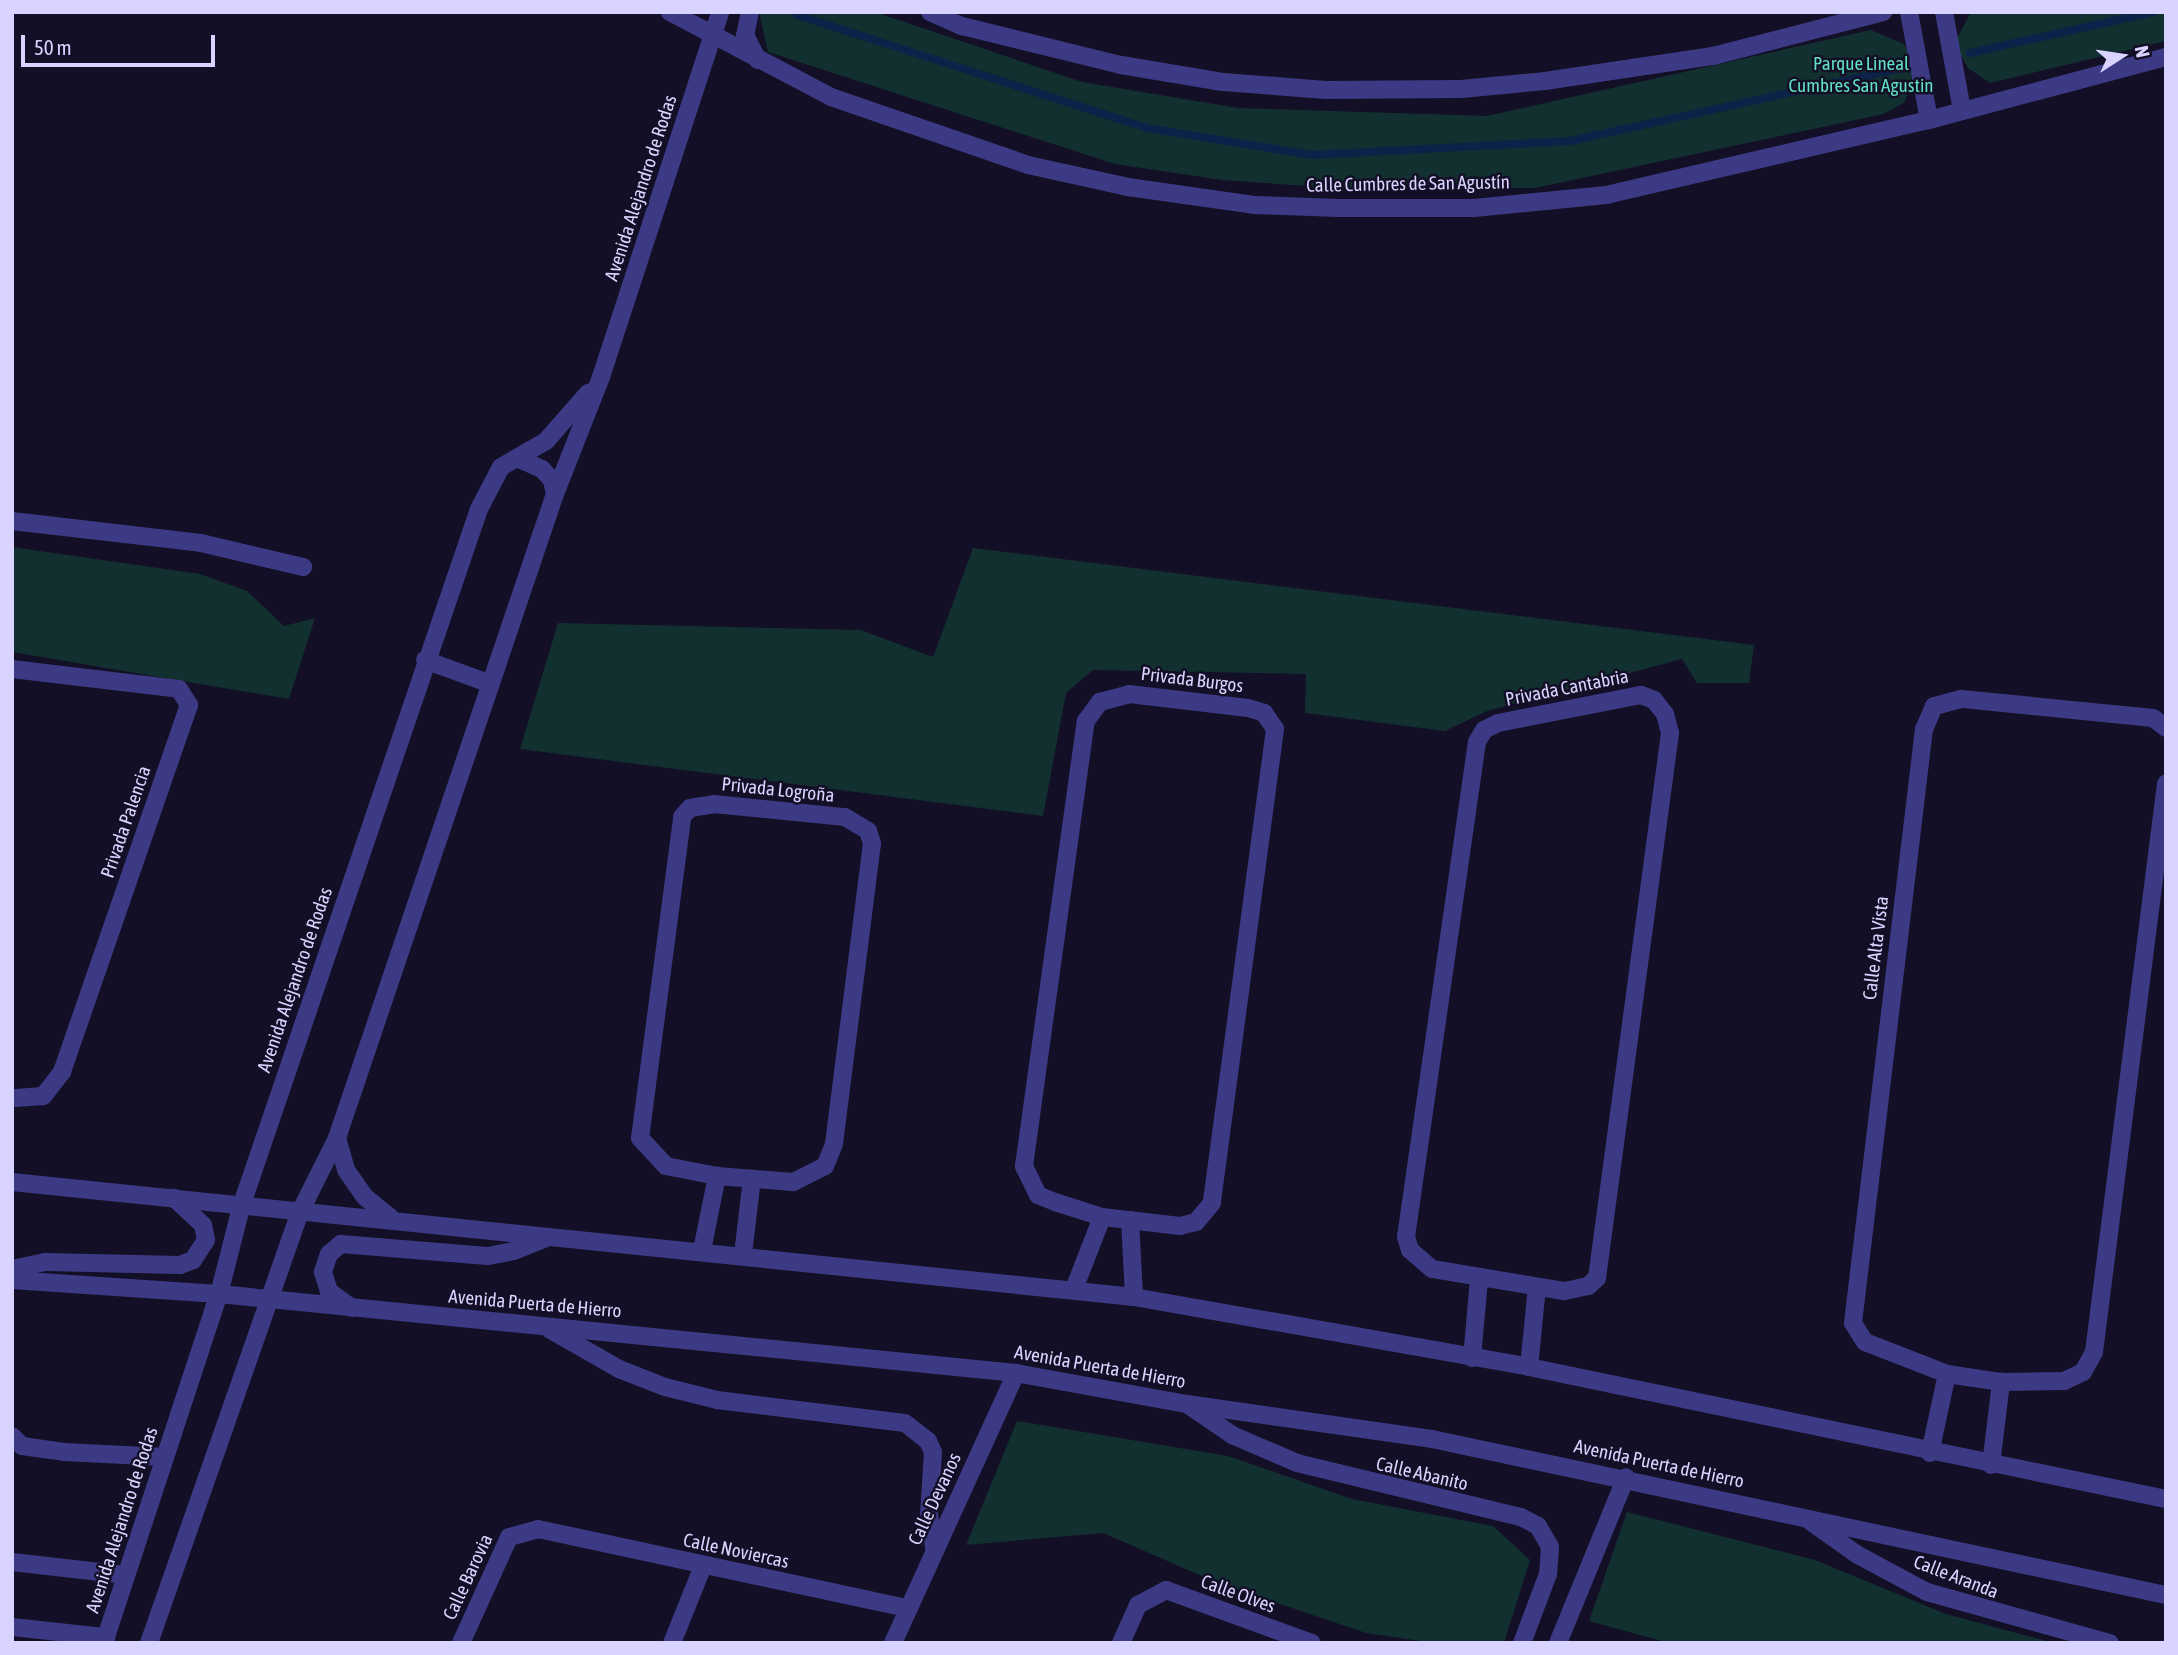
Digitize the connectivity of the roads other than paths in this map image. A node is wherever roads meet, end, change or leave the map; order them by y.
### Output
1 (670, 12) edge
2 (720, 12) edge
3 (750, 12) edge
4 (930, 12) edge
5 (1883, 12) edge
6 (1909, 12) edge
7 (1944, 12) edge
8 (712, 37) junction
9 (2166, 57) edge
10 (758, 60) junction
11 (1962, 110) junction
12 (1929, 120) junction
13 (601, 377) junction
14 (517, 458) junction
15 (555, 494) junction
16 (12, 521) edge
17 (303, 567) dead end
18 (425, 660) junction
19 (12, 669) edge
20 (491, 684) junction
21 (2166, 728) edge
22 (2166, 784) edge
23 (12, 1098) edge
24 (337, 1138) junction
25 (718, 1177) junction
26 (751, 1179) junction
27 (12, 1182) edge
28 (173, 1197) junction
29 (243, 1204) junction
30 (301, 1210) junction
31 (1101, 1217) junction
32 (390, 1218) junction
33 (1130, 1220) junction
34 (551, 1236) junction
35 (702, 1250) junction
36 (743, 1255) junction
37 (12, 1269) edge
38 (1479, 1279) junction
39 (12, 1280) edge
40 (1537, 1287) junction
41 (1074, 1289) junction
42 (219, 1294) junction
43 (1134, 1297) junction
44 (268, 1301) junction
45 (354, 1309) junction
46 (543, 1325) junction
47 (1472, 1358) junction
48 (1529, 1367) junction
49 (1016, 1373) junction
50 (1947, 1374) junction
51 (2001, 1382) junction
52 (1188, 1404) junction
53 (12, 1436) edge
54 (1930, 1453) junction
55 (165, 1457) junction
56 (1991, 1465) junction
57 (1626, 1477) junction
58 (2166, 1499) edge
59 (1802, 1516) junction
60 (558, 1530) joint
61 (934, 1551) junction
62 (12, 1562) edge
63 (703, 1566) junction
64 (126, 1575) junction
65 (2166, 1595) edge
66 (907, 1608) junction
67 (12, 1627) edge
68 (105, 1640) edge
69 (149, 1643) edge
70 (461, 1643) edge
71 (672, 1643) edge
72 (893, 1643) edge
73 (1121, 1643) edge
74 (1312, 1643) edge
75 (1522, 1643) edge
76 (1558, 1643) edge
77 (2110, 1643) edge

1 - 8 street, Calle Cumbres de San Agustín
2 - 8 street, Avenida Alejandro de Rodas
3 - 10 street
4 - 5 street
6 - 12 street
7 - 11 street
8 - 10 street, Calle Cumbres de San Agustín
8 - 13 street, Avenida Alejandro de Rodas
9 - 11 street, Calle Cumbres de San Agustín
10 - 12 street, Calle Cumbres de San Agustín
11 - 12 street, Calle Cumbres de San Agustín
13 - 14 street, Avenida Alejandro de Rodas
13 - 15 street, Avenida Alejandro de Rodas
14 - 15 street
14 - 18 street, Avenida Alejandro de Rodas
15 - 20 street, Avenida Alejandro de Rodas
16 - 17 street
18 - 20 street
18 - 29 street, Avenida Alejandro de Rodas
19 - 23 street, Privada Palencia
20 - 24 street, Avenida Alejandro de Rodas
21 - 50 street, Calle Alta Vista
22 - 51 street, Calle Alta Vista
24 - 30 street, Avenida Alejandro de Rodas
24 - 32 street
25 - 26 street, Privada Logroña
25 - 26 street, Privada Logroña
25 - 35 street
26 - 36 street
27 - 28 street
28 - 29 street
28 - 37 street
29 - 30 street
29 - 42 street, Avenida Alejandro de Rodas
30 - 32 street
30 - 44 street, Avenida Alejandro de Rodas
31 - 33 street, Privada Burgos
31 - 33 street, Privada Burgos
31 - 41 street
32 - 34 street
33 - 43 street
34 - 35 street
34 - 45 street
35 - 36 street
36 - 41 street
38 - 40 street, Privada Cantabria
38 - 40 street, Privada Cantabria
38 - 47 street
39 - 42 street, Avenida Puerta de Hierro
40 - 48 street
41 - 43 street
42 - 44 street, Avenida Puerta de Hierro
42 - 55 street, Avenida Alejandro de Rodas
43 - 47 street
44 - 45 street, Avenida Puerta de Hierro
44 - 69 street, Avenida Alejandro de Rodas
45 - 46 street, Avenida Puerta de Hierro
46 - 49 street, Avenida Puerta de Hierro
46 - 61 street
47 - 48 street
48 - 54 street
49 - 52 street, Avenida Puerta de Hierro
49 - 61 street, Calle Devanos
50 - 51 street, Calle Alta Vista
50 - 54 street
51 - 56 street
52 - 57 street, Avenida Puerta de Hierro
52 - 75 street, Calle Abanito
53 - 55 street
54 - 56 street
55 - 64 street, Avenida Alejandro de Rodas
56 - 58 street
57 - 59 street, Avenida Puerta de Hierro
57 - 76 street
59 - 65 street, Avenida Puerta de Hierro
59 - 77 street, Calle Aranda
60 - 63 street, Calle Noviercas
60 - 70 street, Calle Barovia
61 - 66 street, Calle Devanos
62 - 64 street
63 - 66 street, Calle Noviercas
63 - 71 street
64 - 68 street, Avenida Alejandro de Rodas
66 - 72 street, Calle Devanos
67 - 68 street
73 - 74 street, Calle Olves

